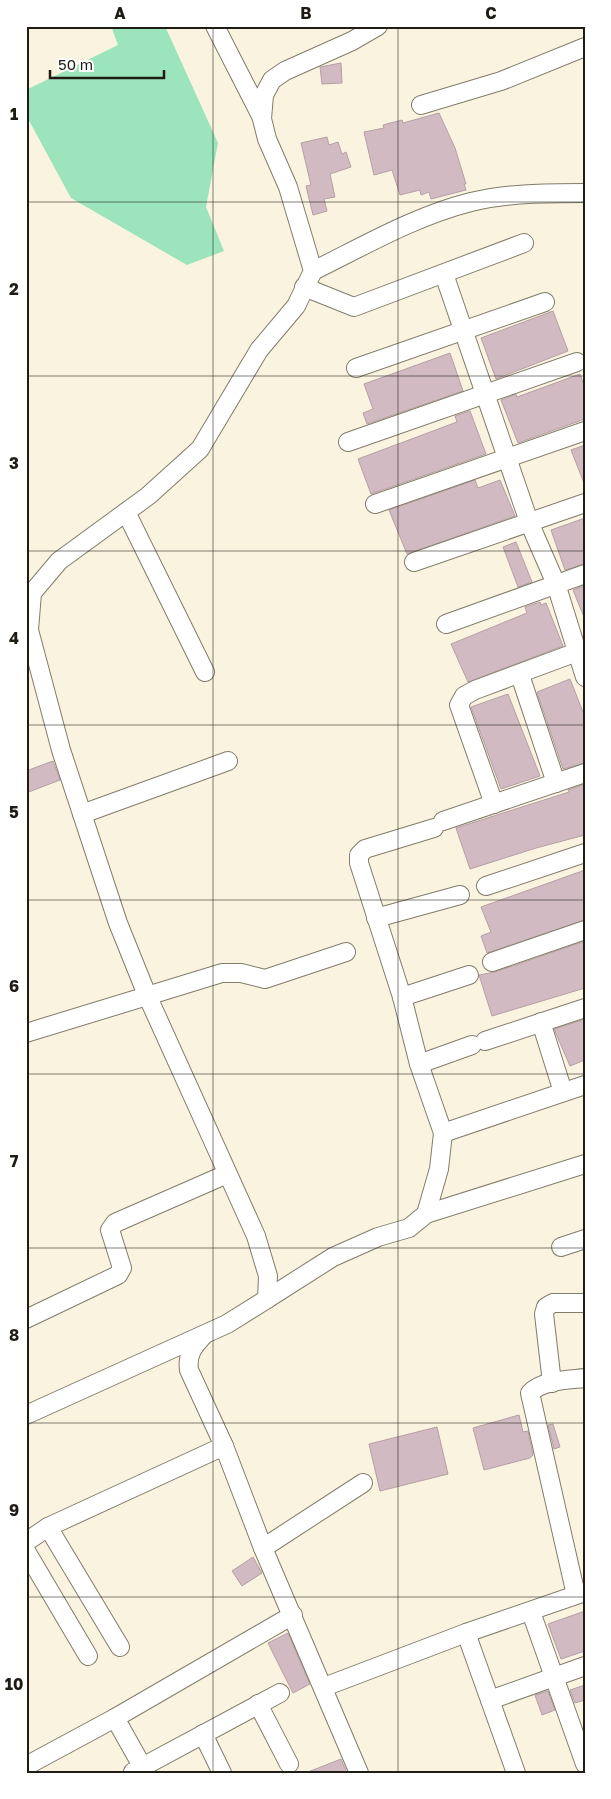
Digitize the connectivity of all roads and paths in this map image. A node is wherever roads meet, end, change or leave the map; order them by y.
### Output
1 (215, 26) edge
2 (378, 26) edge
3 (585, 47) edge
4 (421, 106) dead end
5 (262, 119) junction
6 (585, 193) edge
7 (524, 243) dead end
8 (313, 270) junction
9 (444, 274) junction
10 (304, 287) junction
11 (545, 302) dead end
12 (463, 331) junction
13 (577, 362) dead end
14 (356, 368) dead end
15 (485, 394) junction
16 (585, 431) edge
17 (348, 442) dead end
18 (507, 458) junction
19 (585, 503) edge
20 (375, 504) dead end
21 (126, 512) junction
22 (529, 522) junction
23 (414, 562) dead end
24 (585, 574) edge
25 (556, 584) junction
26 (29, 590) edge
27 (446, 624) dead end
28 (27, 630) edge
29 (581, 651) edge
30 (205, 672) dead end
31 (520, 675) junction
32 (585, 677) edge
33 (228, 761) dead end
34 (585, 773) edge
35 (556, 782) junction
36 (494, 804) junction
37 (82, 814) junction
38 (585, 853) edge
39 (486, 886) dead end
40 (460, 895) dead end
41 (376, 918) junction
42 (585, 930) edge
43 (346, 952) dead end
44 (492, 962) dead end
45 (469, 975) dead end
46 (146, 995) junction
47 (402, 997) junction
48 (585, 1008) edge
49 (541, 1022) junction
50 (26, 1033) edge
51 (419, 1064) junction
52 (585, 1085) edge
53 (563, 1092) junction
54 (443, 1133) junction
55 (585, 1164) edge
56 (227, 1174) junction
57 (426, 1214) junction
58 (585, 1239) edge
59 (561, 1246) dead end
60 (267, 1299) junction
61 (585, 1304) edge
62 (26, 1319) edge
63 (204, 1334) junction
64 (585, 1378) edge
65 (552, 1383) junction
66 (26, 1415) edge
67 (224, 1446) junction
68 (363, 1483) dead end
69 (48, 1527) junction
70 (26, 1542) edge
71 (263, 1548) junction
72 (26, 1551) edge
73 (580, 1594) edge
74 (531, 1612) junction
75 (293, 1615) junction
76 (466, 1634) junction
77 (120, 1647) dead end
78 (88, 1656) dead end
79 (585, 1666) edge
80 (553, 1677) junction
81 (324, 1687) junction
82 (280, 1693) dead end
83 (490, 1700) junction
84 (258, 1704) junction
85 (115, 1718) junction
86 (203, 1734) junction
87 (581, 1741) edge
88 (289, 1764) dead end
89 (585, 1764) edge
90 (26, 1766) edge
91 (140, 1771) edge
92 (222, 1773) edge
93 (359, 1773) edge
94 (516, 1773) edge

1 - 5 street
2 - 5 street
3 - 4 street
5 - 8 street
6 - 8 street
7 - 9 street
8 - 10 street
9 - 10 street
9 - 12 street
10 - 21 street
11 - 12 street
12 - 14 street
12 - 15 street
13 - 15 street
15 - 17 street
15 - 18 street
16 - 18 street
18 - 20 street
18 - 22 street
19 - 22 street
21 - 26 street
21 - 30 street
22 - 23 street
22 - 25 street
24 - 25 street
25 - 27 street
25 - 29 street
26 - 28 street
28 - 37 street
29 - 31 street
29 - 32 street
31 - 35 street
31 - 36 street
33 - 37 street
34 - 35 street
35 - 36 street
36 - 41 street
37 - 46 street
38 - 39 street
40 - 41 street
41 - 47 street
42 - 44 street
43 - 46 street
45 - 47 street
46 - 50 street
46 - 56 street
47 - 51 street
48 - 49 street
49 - 51 street
49 - 53 street
51 - 54 street
52 - 53 street
53 - 54 street
54 - 57 street
55 - 57 street
56 - 60 street
56 - 62 street
57 - 60 street
58 - 59 street
60 - 63 street
61 - 65 street
63 - 66 street
63 - 67 street
64 - 65 street
65 - 73 street
67 - 69 street
67 - 71 street
68 - 71 street
69 - 70 street
69 - 77 street
71 - 75 street
72 - 78 street
73 - 74 street
74 - 76 street
74 - 80 street
75 - 81 street
75 - 85 street
76 - 81 street
76 - 83 street
79 - 80 street
80 - 83 street
80 - 87 street
81 - 93 street
82 - 84 street
83 - 94 street
84 - 86 street
84 - 88 street
85 - 90 street
85 - 91 street
86 - 91 street
86 - 92 street
87 - 89 street

